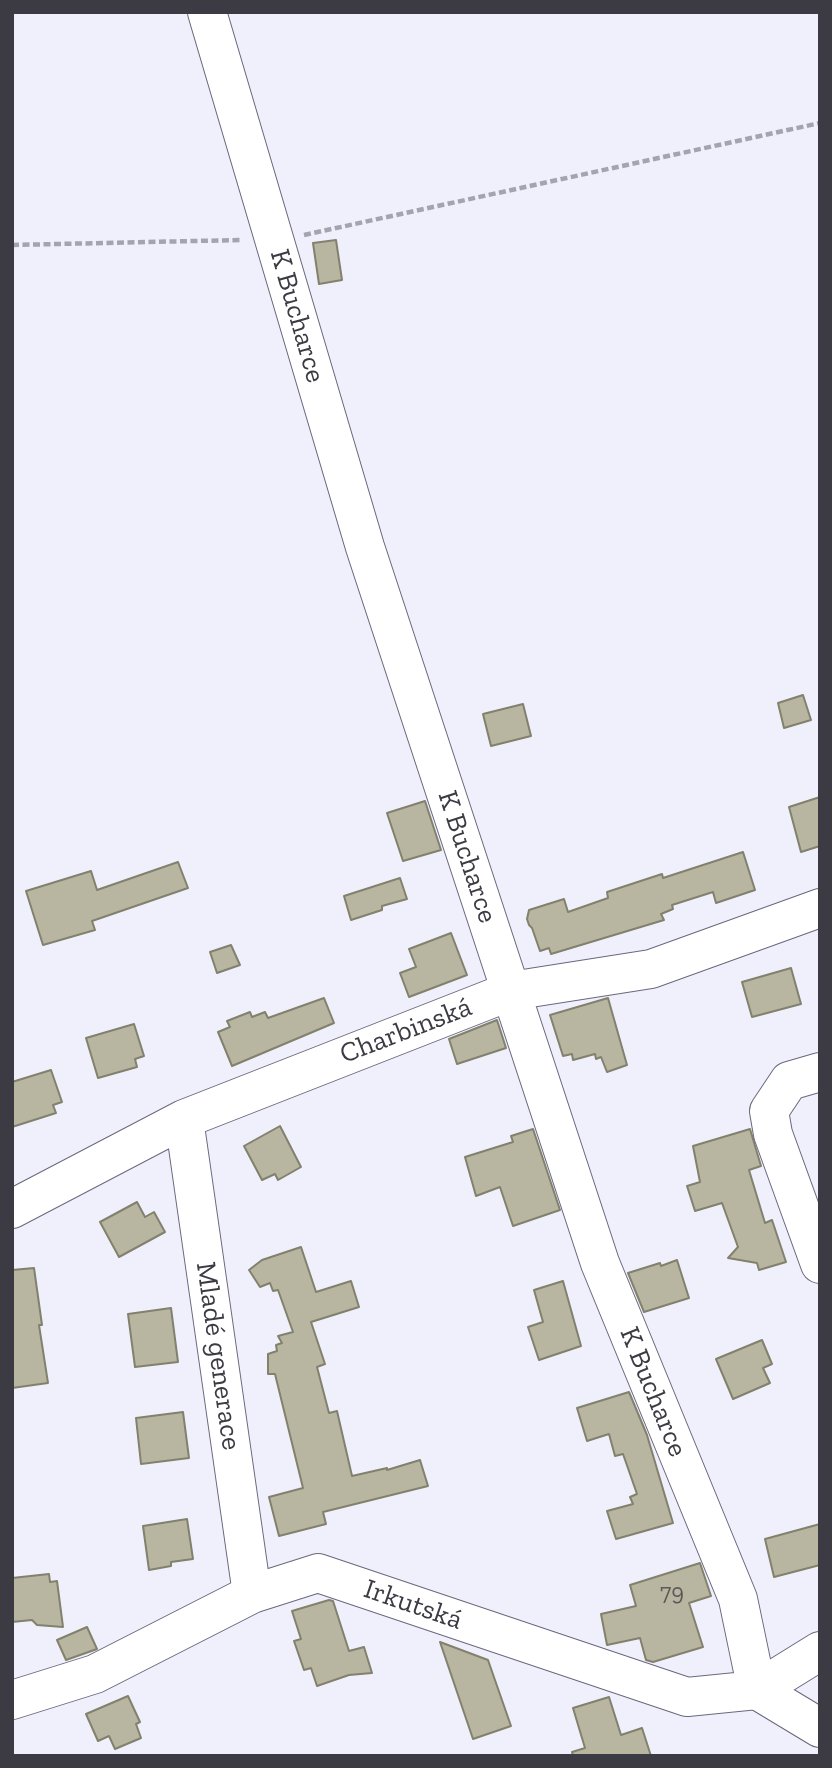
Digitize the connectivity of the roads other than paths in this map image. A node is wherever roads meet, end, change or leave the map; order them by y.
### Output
1 (207, 12) edge
2 (820, 908) edge
3 (511, 991) junction
4 (820, 1072) edge
5 (184, 1119) junction
6 (12, 1209) edge
7 (820, 1264) edge
8 (253, 1594) junction
9 (820, 1651) edge
10 (757, 1690) junction
11 (12, 1700) edge
12 (820, 1728) edge

1 - 3 street, K Bucharce
2 - 3 street, Charbinská
3 - 5 street, Charbinská
3 - 10 street, K Bucharce
4 - 7 street
5 - 6 street, Charbinská
5 - 8 street, Mladé generace
8 - 10 street, Irkutská
8 - 11 street, Irkutská
9 - 10 street, Irkutská
10 - 12 street

